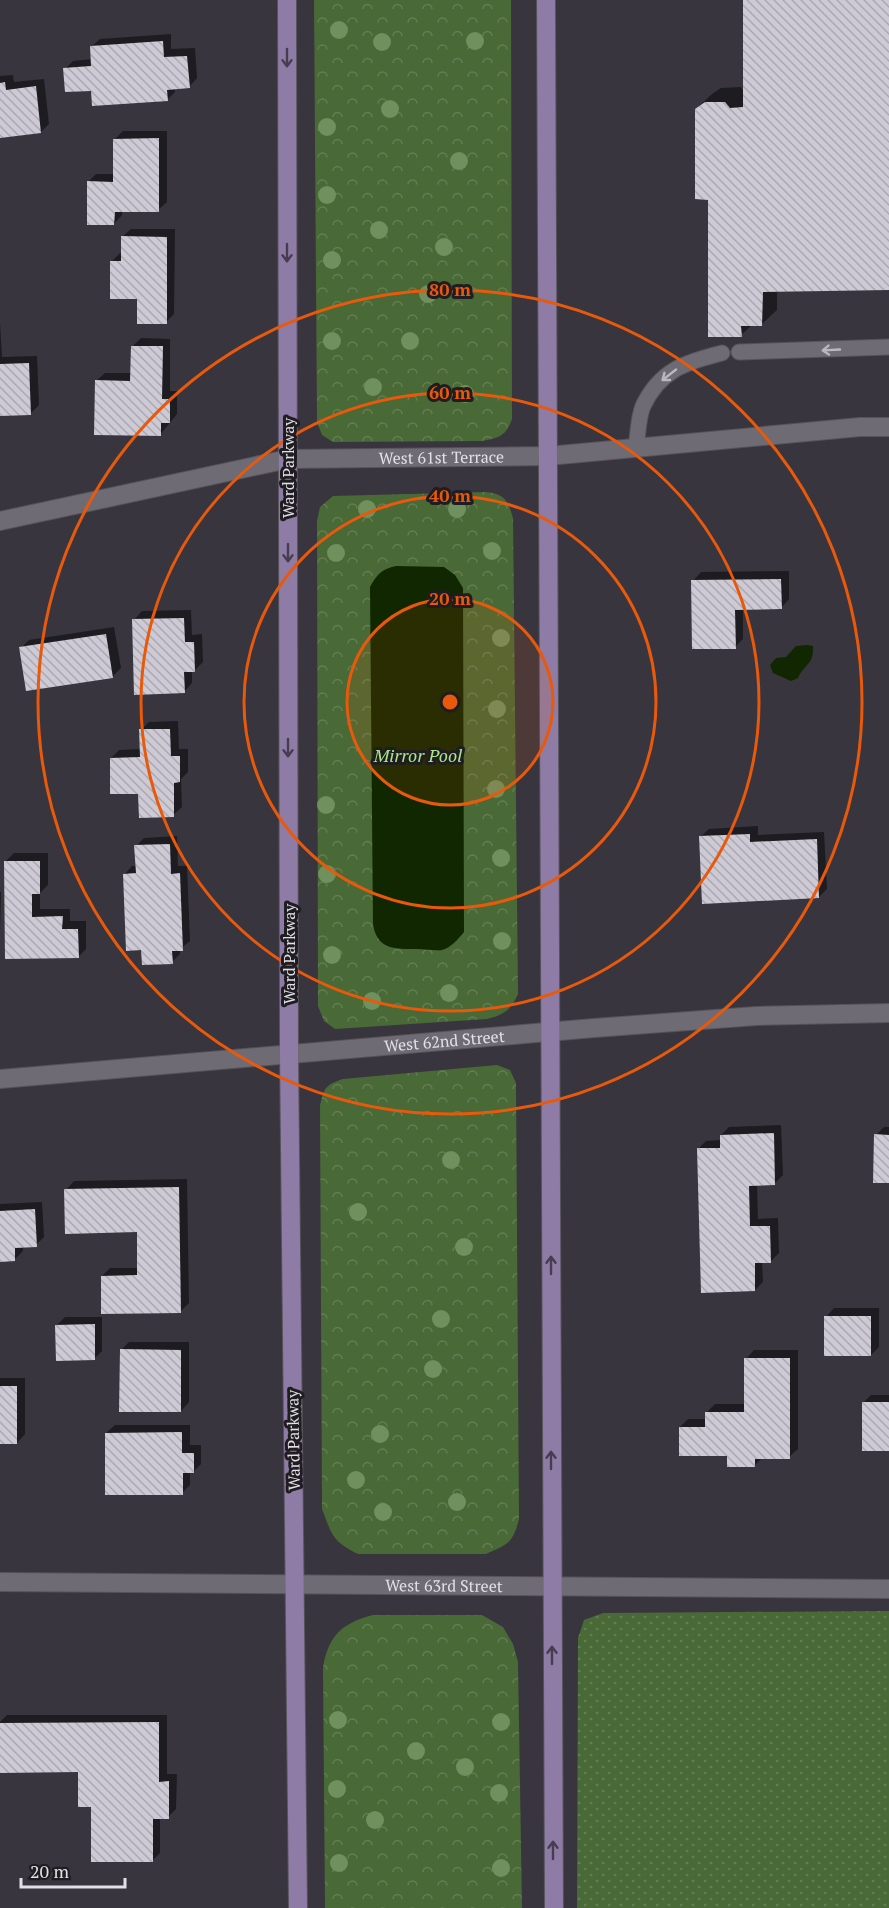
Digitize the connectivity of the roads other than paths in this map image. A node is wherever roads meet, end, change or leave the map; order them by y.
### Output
1 (287, 0) edge
2 (546, 0) edge
3 (889, 347) edge
4 (722, 352) dead end
5 (739, 352) dead end
6 (889, 427) edge
7 (636, 448) junction
8 (548, 456) junction
9 (288, 459) junction
10 (0, 521) edge
11 (889, 1013) edge
12 (550, 1031) junction
13 (289, 1053) junction
14 (0, 1079) edge
15 (0, 1582) edge
16 (295, 1586) junction
17 (551, 1587) junction
18 (889, 1589) edge
19 (298, 1908) edge
20 (554, 1908) edge

1 -> 9 main road, Ward Parkway
2 - 8 main road
3 -> 5 lane
4 -> 7 lane
6 - 7 street, West 61st Terrace
7 - 8 street, West 61st Terrace
8 - 9 street, West 61st Terrace
8 - 12 main road
9 - 10 street, West 61st Terrace
9 -> 13 main road, Ward Parkway
11 - 12 street, West 62nd Street
12 - 13 street, West 62nd Street
17 -> 12 main road
13 - 14 street, West 62nd Street
13 - 16 main road, Ward Parkway
15 - 16 street, West 63rd Street
16 - 17 street, West 63rd Street
16 - 19 main road, Ward Parkway
17 - 18 street, West 63rd Street
20 -> 17 main road

